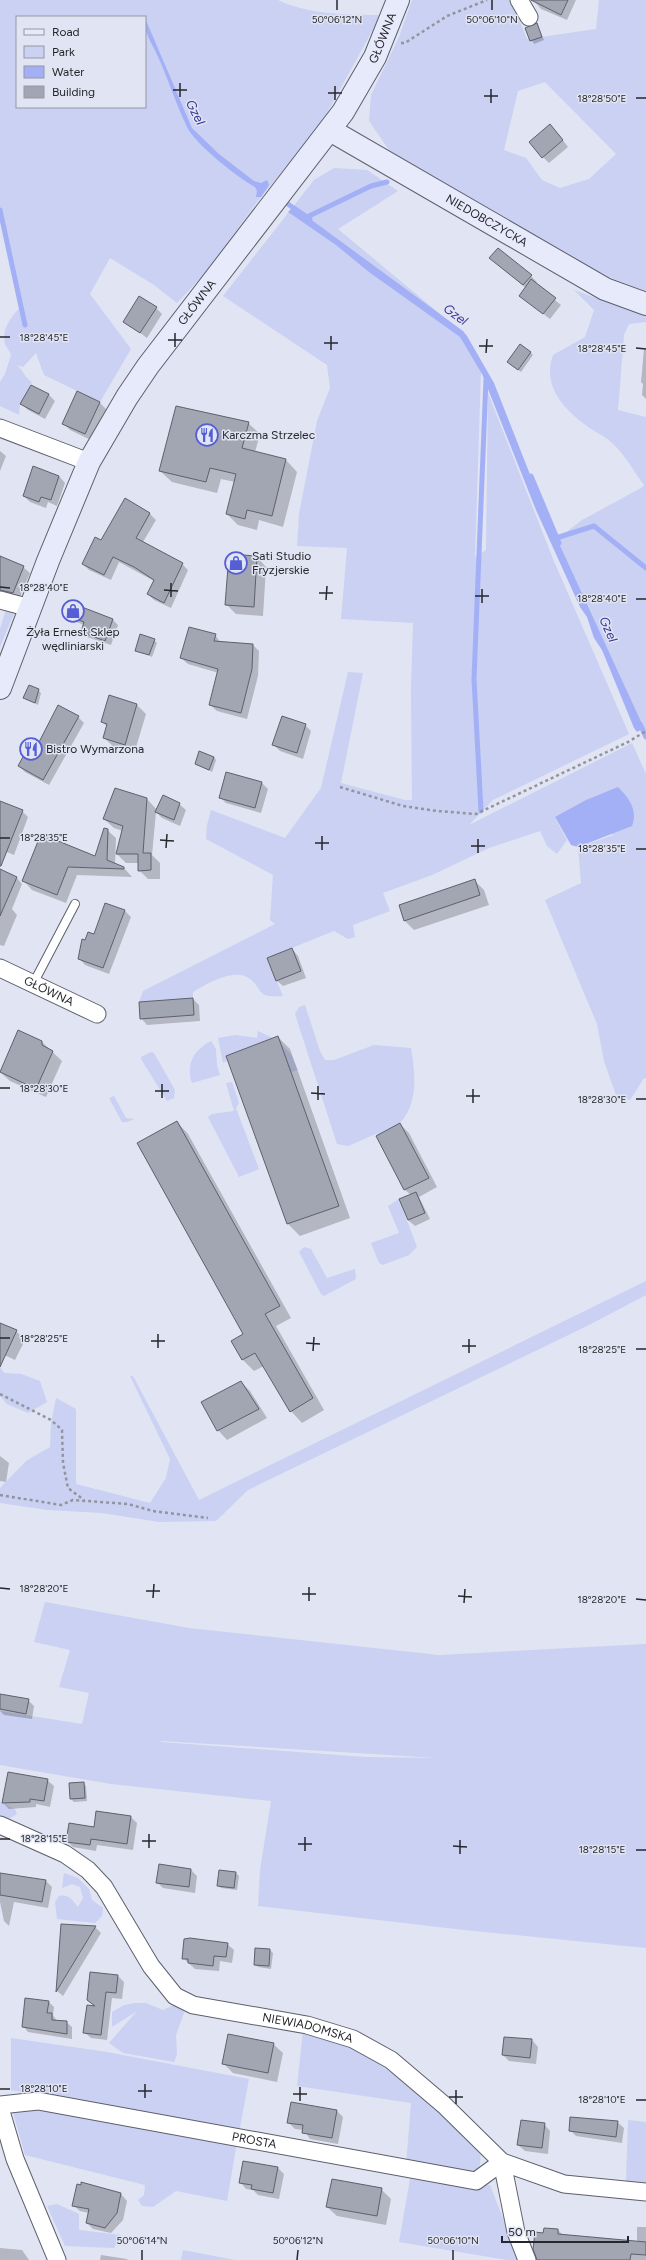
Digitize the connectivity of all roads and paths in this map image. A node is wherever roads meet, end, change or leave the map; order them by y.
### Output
1 (398, 0) edge
2 (487, 0) edge
3 (519, 0) edge
4 (529, 17) dead end
5 (395, 43) dead end
6 (330, 130) junction
7 (646, 304) edge
8 (0, 428) edge
9 (88, 462) junction
10 (0, 600) edge
11 (30, 608) junction
12 (0, 688) edge
13 (646, 731) edge
14 (340, 787) dead end
15 (75, 904) dead end
16 (0, 968) edge
17 (33, 984) junction
18 (97, 1014) dead end
19 (0, 1394) edge
20 (0, 1495) edge
21 (84, 1500) junction
22 (208, 1518) dead end
23 (0, 1825) edge
24 (0, 2105) edge
25 (0, 2108) edge
26 (502, 2162) junction
27 (646, 2192) edge
28 (56, 2260) edge
29 (527, 2260) edge

1 - 6 street, GŁÓWNA
2 - 5 path
3 - 4 street
6 - 7 street, NIEDOBCZYCKA
6 - 9 street, GŁÓWNA
8 - 9 street
9 - 11 street, GŁÓWNA
10 - 11 street
11 - 12 street, GŁÓWNA
13 - 14 path
15 - 17 lane
16 - 17 street, GŁÓWNA
17 - 18 street, GŁÓWNA
19 - 21 path
20 - 21 path
21 - 22 path
23 - 26 street, NIEWIADOMSKA
24 - 26 street, PROSTA
25 - 28 street
26 - 27 street, NIEWIADOMSKA
26 - 29 street

